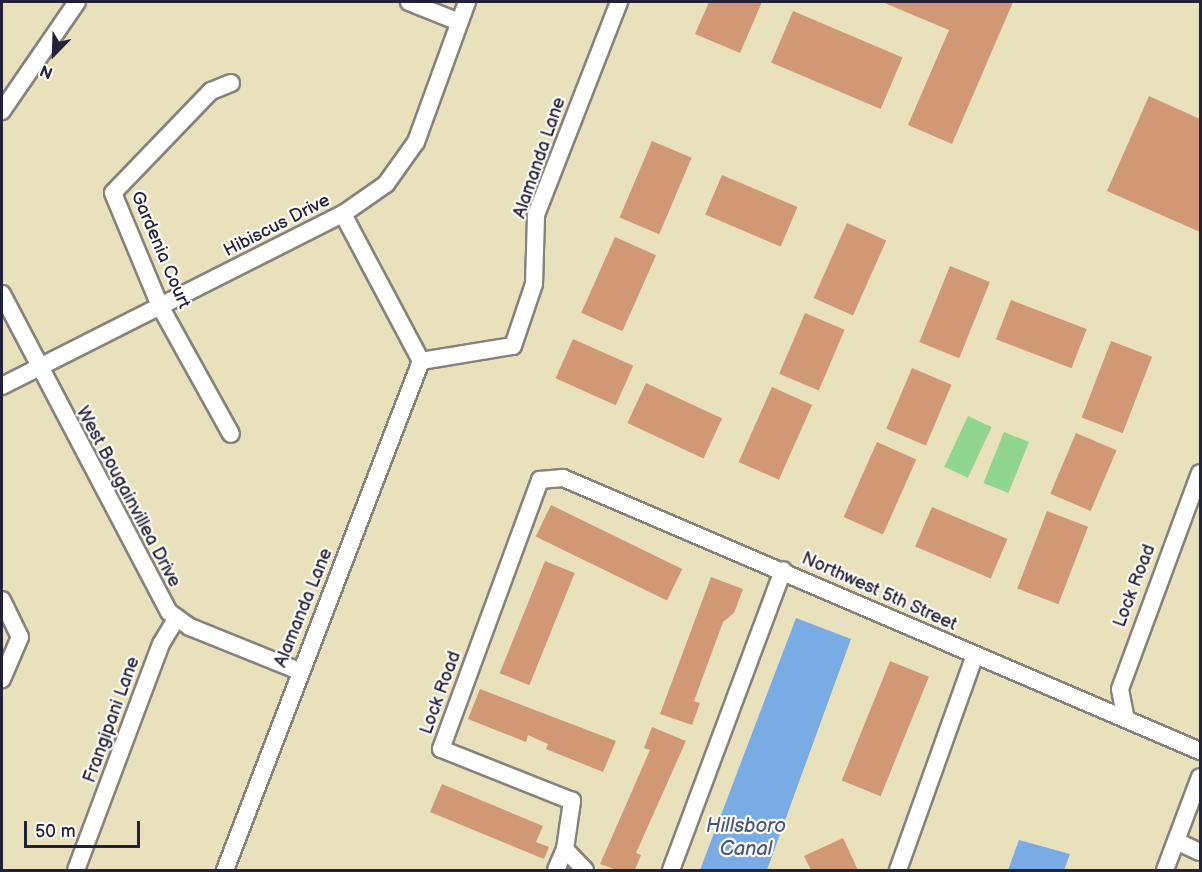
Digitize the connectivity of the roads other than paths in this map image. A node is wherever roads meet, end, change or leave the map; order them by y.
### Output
1 (77, 2) edge
2 (409, 2) edge
3 (467, 2) edge
4 (619, 2) edge
5 (459, 22) junction
6 (231, 83) dead end
7 (2, 111) edge
8 (343, 214) junction
9 (2, 294) edge
10 (160, 306) junction
11 (421, 361) junction
12 (37, 368) junction
13 (2, 386) edge
14 (231, 434) dead end
15 (1200, 473) edge
16 (540, 480) joint
17 (783, 570) junction
18 (2, 600) edge
19 (176, 619) junction
20 (975, 655) junction
21 (299, 671) junction
22 (2, 679) edge
23 (1125, 715) junction
24 (1200, 751) edge
25 (1200, 777) edge
26 (1176, 841) junction
27 (565, 849) junction
28 (1200, 852) edge
29 (76, 870) edge
30 (225, 870) edge
31 (556, 870) edge
32 (585, 870) edge
33 (671, 870) edge
34 (898, 870) edge
35 (1165, 870) edge

1 - 7 street
2 - 5 street
3 - 5 street, Hibiscus Drive
4 - 11 street, Alamanda Lane
5 - 8 street, Hibiscus Drive
6 - 10 street, Gardenia Court
8 - 10 street, Hibiscus Drive
8 - 11 street
9 - 12 street, West Bougainvillea Drive
10 - 12 street, Hibiscus Drive
10 - 14 street, Gardenia Court
11 - 21 street, Alamanda Lane
12 - 13 street, Hibiscus Drive
12 - 19 street, West Bougainvillea Drive
15 - 23 street, Lock Road
16 - 17 street, Northwest 5th Street
16 - 27 street, Lock Road
17 - 20 street, Northwest 5th Street
17 - 33 street
18 - 22 street
19 - 21 street, West Bougainvillea Drive
19 - 29 street, Frangipani Lane
20 - 23 street, Northwest 5th Street
20 - 34 street
21 - 30 street, Alamanda Lane
23 - 24 street, Northwest 5th Street
25 - 26 street
26 - 28 street
26 - 35 street
27 - 31 street
27 - 32 street

